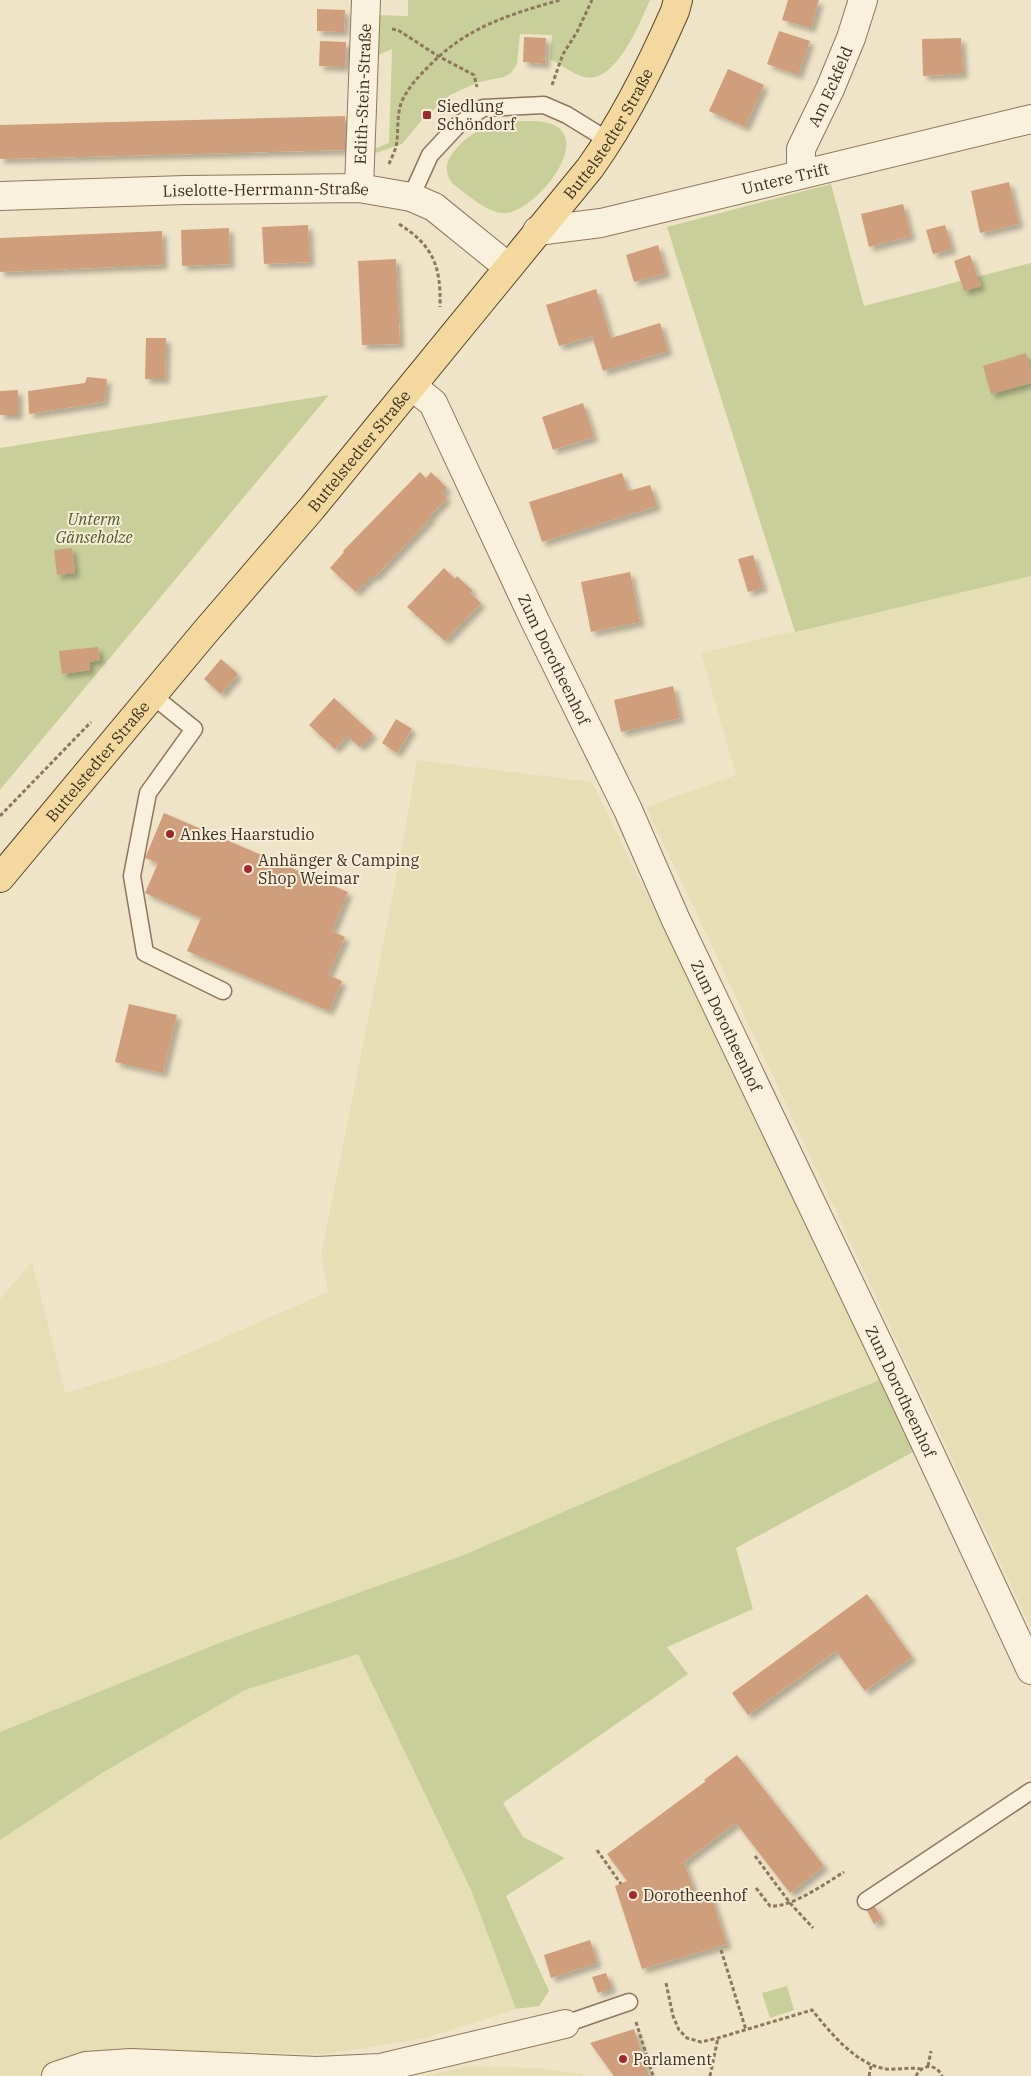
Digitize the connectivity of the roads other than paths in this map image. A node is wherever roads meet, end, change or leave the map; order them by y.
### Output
1 (678, 0) edge
2 (864, 0) edge
3 (366, 12) edge
4 (1031, 119) edge
5 (609, 141) junction
6 (801, 174) junction
7 (359, 188) junction
8 (0, 196) edge
9 (411, 197) junction
10 (537, 231) junction
11 (508, 266) junction
12 (413, 387) junction
13 (153, 696) junction
14 (0, 878) edge
15 (223, 991) dead end
16 (1031, 1670) edge
17 (1031, 1791) edge
18 (866, 1901) dead end
19 (629, 2002) dead end
20 (565, 2024) joint
21 (56, 2076) edge

1 - 5 main road, Buttelstedter Straße
2 - 6 street, Am Eckfeld
3 - 7 street, Edith-Stein-Straße
4 - 6 street, Untere Trift
5 - 9 lane
5 - 10 main road, Buttelstedter Straße
6 - 10 street, Untere Trift
7 - 8 street, Liselotte-Herrmann-Straße
7 - 9 street, Liselotte-Herrmann-Straße
9 - 11 street, Liselotte-Herrmann-Straße
10 - 11 main road, Buttelstedter Straße
11 - 12 main road, Buttelstedter Straße
12 - 13 main road, Buttelstedter Straße
12 - 16 street, Zum Dorotheenhof
13 - 14 main road, Buttelstedter Straße
13 - 15 lane
17 - 18 lane
19 - 20 lane
20 - 21 street

